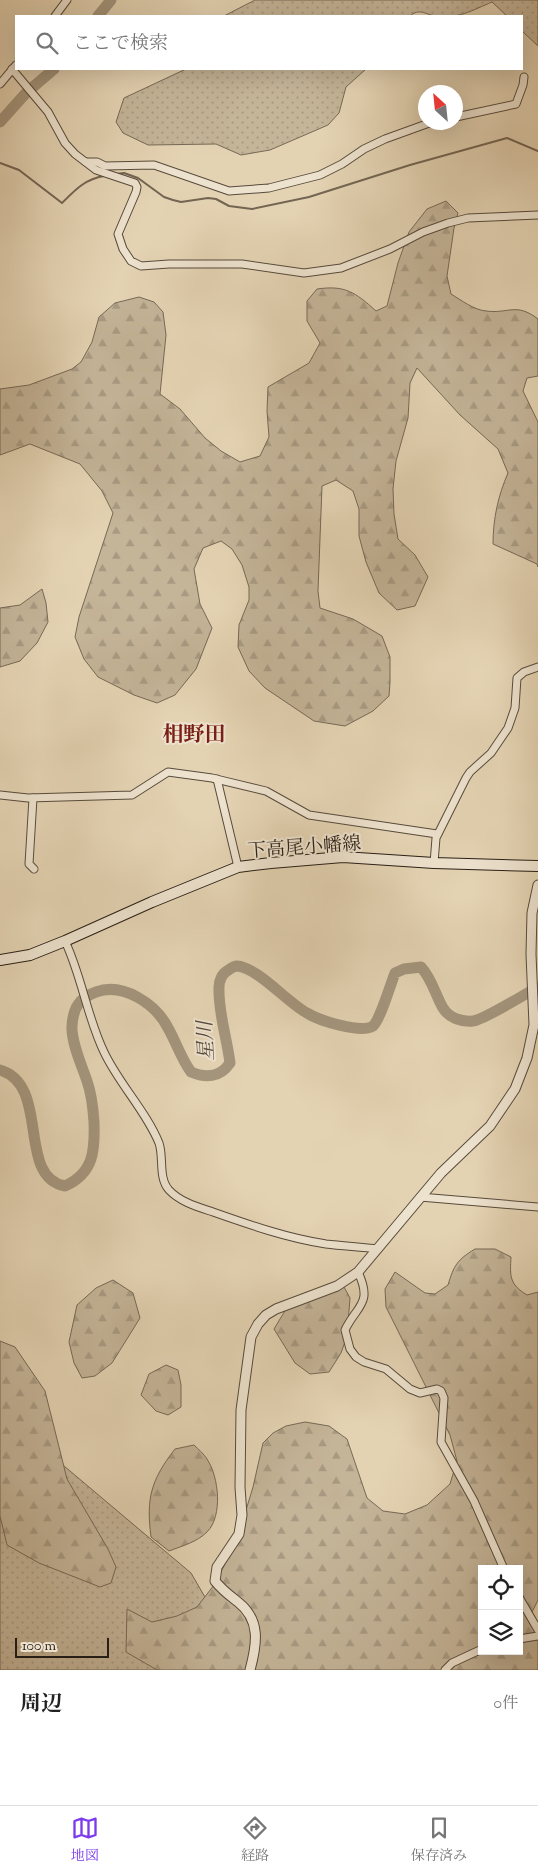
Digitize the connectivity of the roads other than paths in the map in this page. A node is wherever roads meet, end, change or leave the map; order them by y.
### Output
1 (67, 0) edge
2 (56, 15) edge
3 (14, 67) edge
4 (16, 70) edge
5 (524, 77) dead end
6 (0, 84) edge
7 (463, 115) edge
8 (418, 127) edge
9 (86, 162) junction
10 (538, 215) edge
11 (538, 668) edge
12 (217, 779) junction
13 (0, 795) edge
14 (33, 798) junction
15 (437, 834) junction
16 (434, 863) junction
17 (538, 866) edge
18 (238, 868) junction
19 (34, 869) dead end
20 (538, 885) edge
21 (65, 942) junction
22 (0, 960) edge
23 (420, 1197) junction
24 (538, 1207) edge
25 (378, 1249) junction
26 (358, 1272) junction
27 (502, 1565) edge
28 (523, 1603) edge
29 (538, 1630) edge
30 (538, 1636) edge
31 (523, 1639) edge
32 (478, 1651) edge
33 (250, 1670) edge
34 (445, 1670) edge

1 - 2 street
3 - 6 street
4 - 9 street
5 - 7 street
8 - 9 street
9 - 10 street
11 - 15 street
12 - 14 street
12 - 15 street
12 - 18 street
13 - 14 street
14 - 19 street
15 - 16 street
16 - 17 main road, 下高尾小幡線
16 - 18 main road, 下高尾小幡線
18 - 21 main road, 下高尾小幡線
20 - 23 street
21 - 22 main road, 下高尾小幡線
21 - 25 street
23 - 24 street
23 - 25 street
25 - 26 street
26 - 27 street
26 - 33 street
28 - 29 street
30 - 31 street
32 - 34 street

